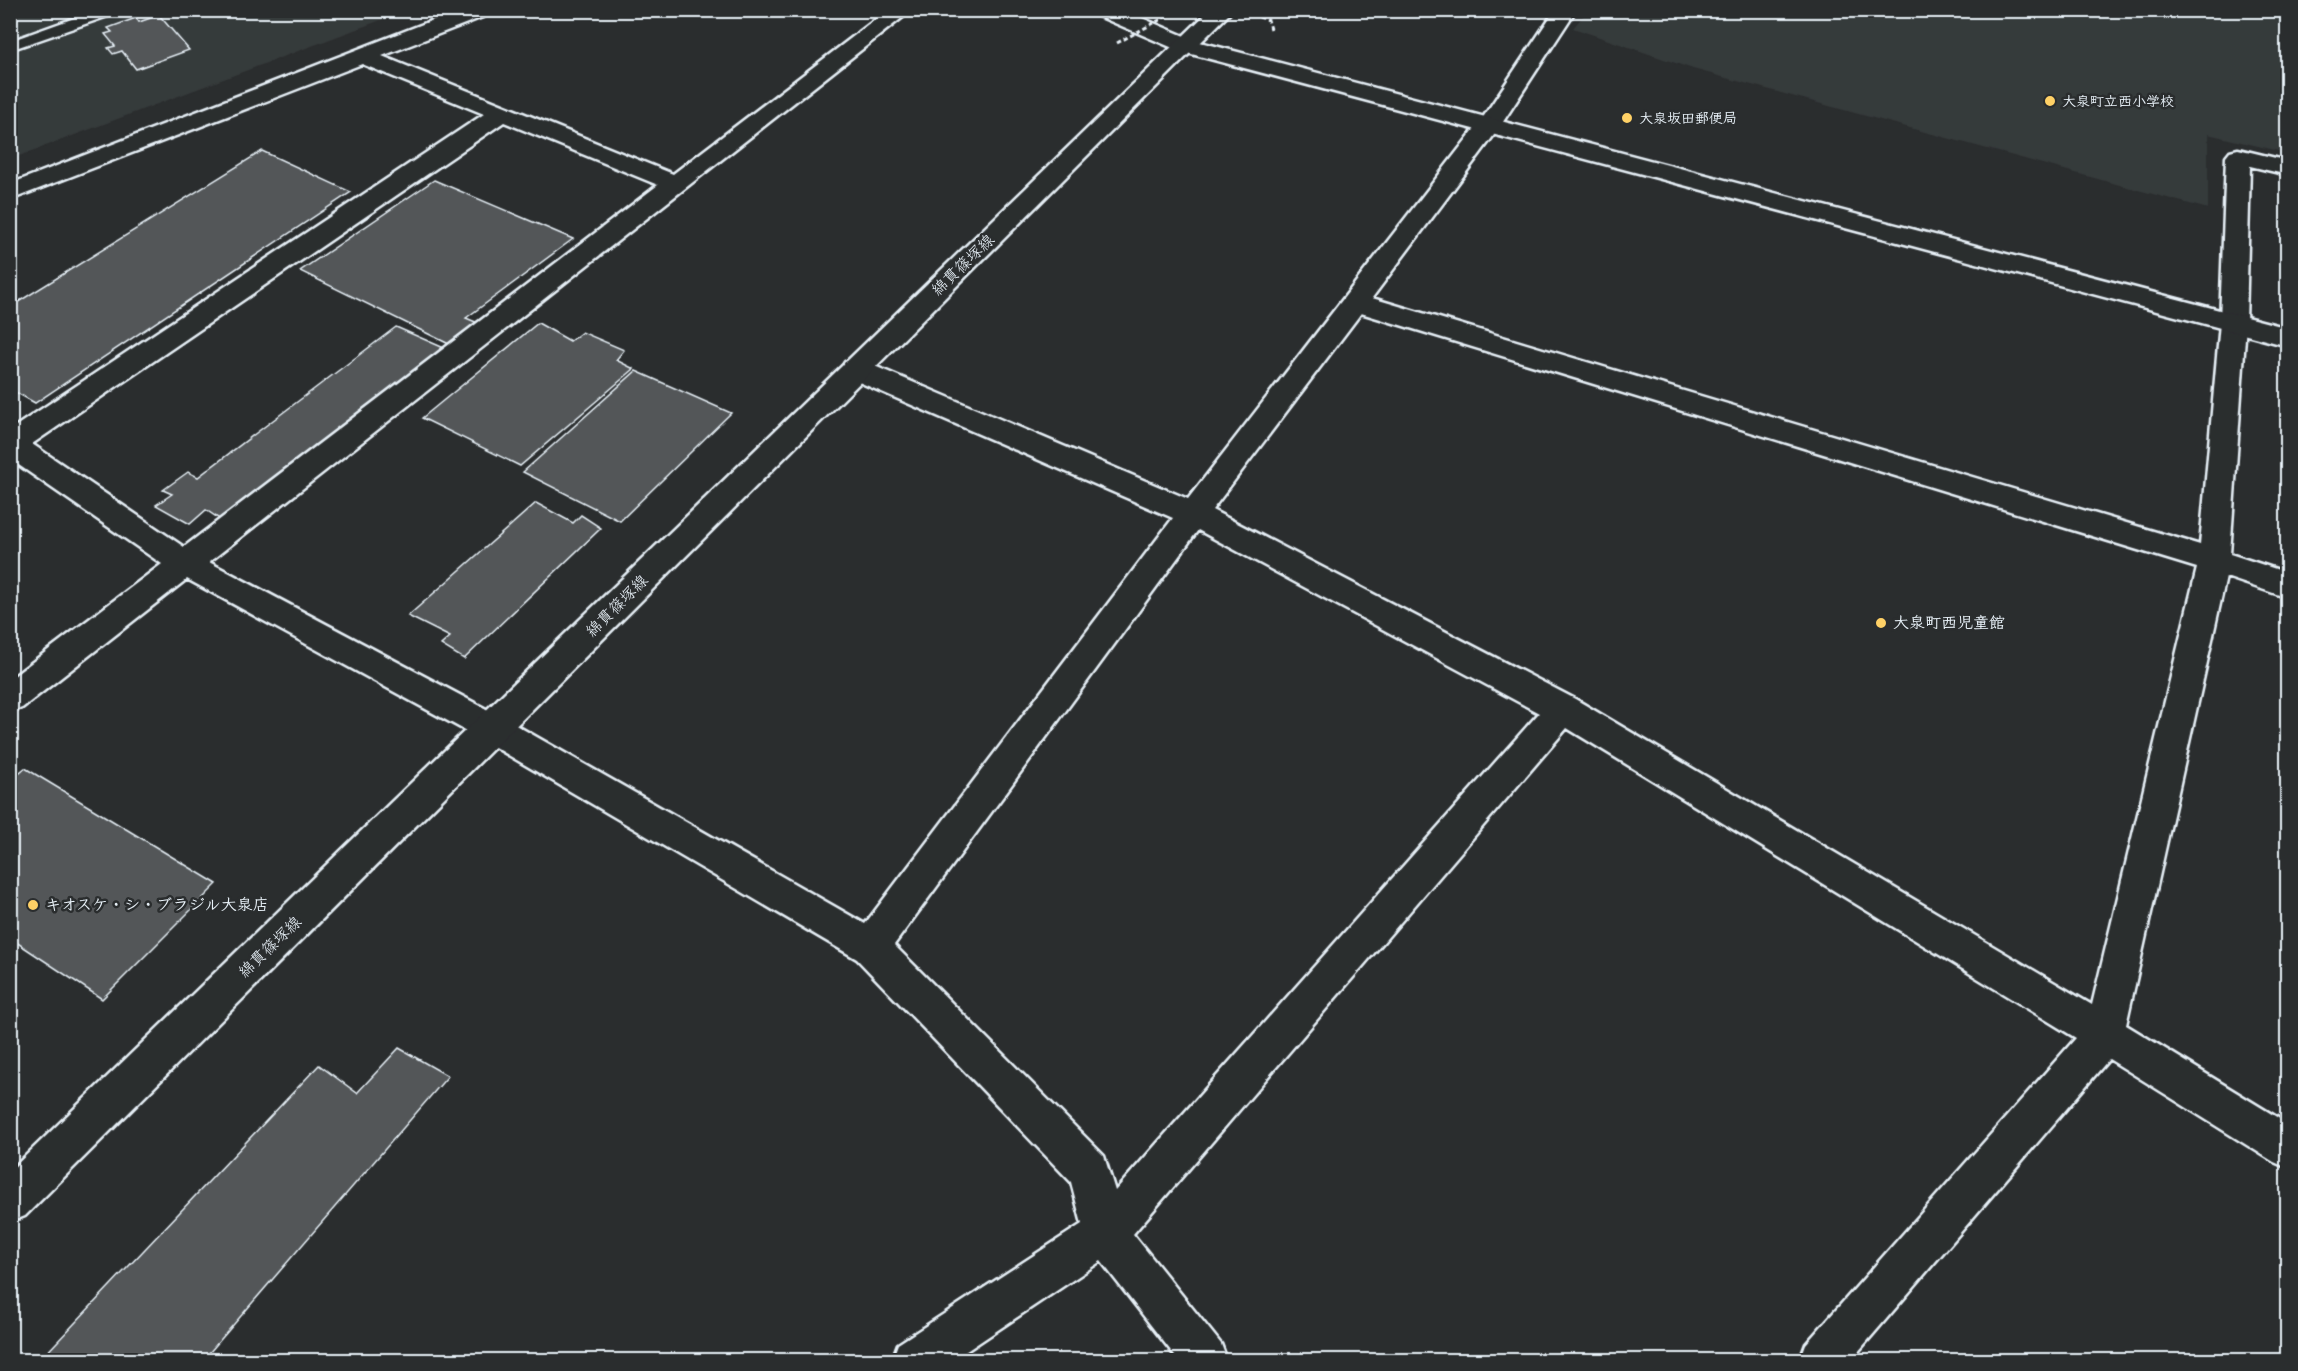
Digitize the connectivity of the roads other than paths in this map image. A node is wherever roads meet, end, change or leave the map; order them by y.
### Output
1 (480, 10) edge
2 (902, 10) edge
3 (1104, 10) edge
4 (1223, 10) edge
5 (1566, 10) edge
6 (101, 12) edge
7 (10, 46) edge
8 (1188, 46) junction
9 (363, 56) junction
10 (501, 113) junction
11 (1489, 126) junction
12 (2288, 168) edge
13 (676, 184) junction
14 (10, 193) edge
15 (1356, 302) junction
16 (2233, 323) junction
17 (2288, 337) edge
18 (855, 369) junction
19 (11, 444) edge
20 (1193, 514) junction
21 (2214, 561) junction
22 (184, 562) junction
23 (2288, 586) edge
24 (10, 698) edge
25 (1563, 709) junction
26 (493, 729) junction
27 (870, 947) junction
28 (2105, 1034) junction
29 (2288, 1148) edge
30 (10, 1202) edge
31 (1106, 1233) junction
32 (914, 1360) edge
33 (1205, 1360) edge
34 (1822, 1360) edge

1 - 9 street
2 - 13 street
3 - 8 street
4 - 8 street, 綿貫篠塚線
5 - 11 street
6 - 7 lane
8 - 11 street
8 - 18 street, 綿貫篠塚線
9 - 10 street
9 - 14 street
10 - 13 street
10 - 19 street
11 - 15 street
11 - 16 street
12 - 16 street
13 - 22 street
15 - 20 street
15 - 21 street
16 - 17 street
16 - 21 street
18 - 20 street
18 - 26 street, 綿貫篠塚線
19 - 22 street
20 - 25 street
20 - 27 street
21 - 23 street
21 - 28 street
22 - 24 street
22 - 26 street
25 - 28 street
25 - 31 street
26 - 27 street
26 - 30 street, 綿貫篠塚線
27 - 31 street
28 - 29 street
28 - 34 street
31 - 32 street
31 - 33 street

